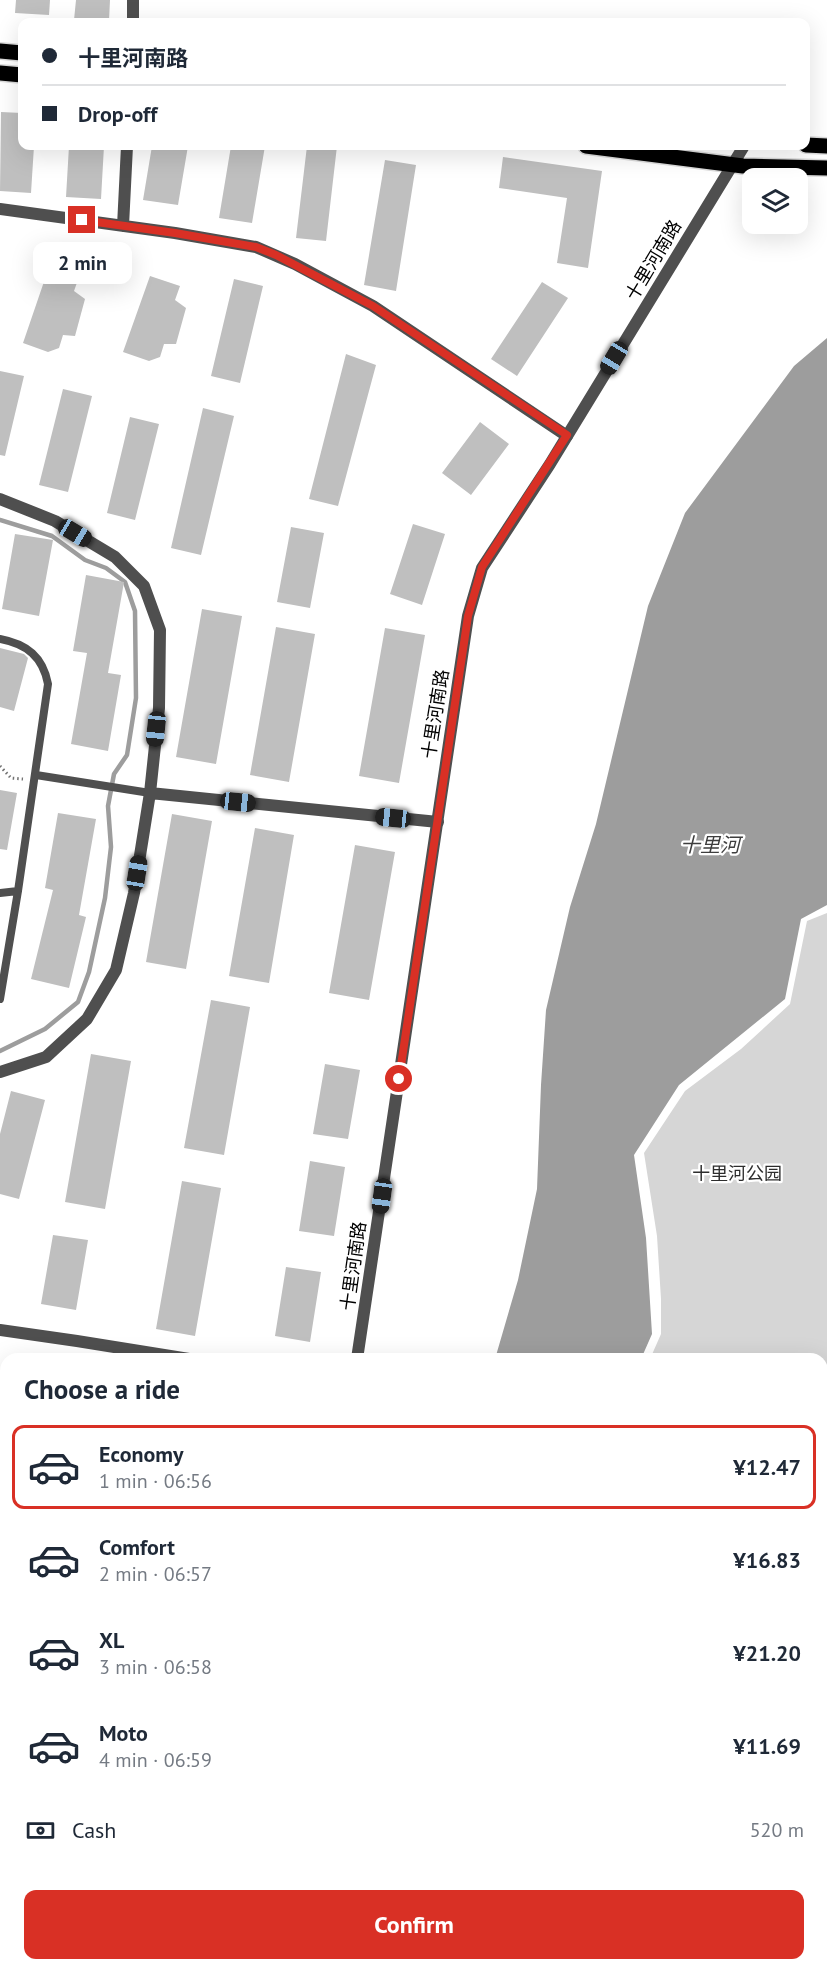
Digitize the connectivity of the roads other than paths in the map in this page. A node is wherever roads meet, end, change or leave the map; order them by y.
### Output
1 (133, 0) edge
2 (133, 18) edge
3 (0, 51) edge
4 (18, 53) edge
5 (0, 73) edge
6 (18, 75) edge
7 (810, 145) edge
8 (827, 146) edge
9 (127, 150) edge
10 (619, 150) edge
11 (742, 150) edge
12 (733, 164) junction
13 (827, 168) edge
14 (0, 209) edge
15 (123, 226) junction
16 (567, 435) junction
17 (0, 499) edge
18 (0, 639) edge
19 (36, 775) junction
20 (150, 793) junction
21 (438, 822) junction
22 (18, 891) junction
23 (0, 893) edge
24 (0, 999) edge
25 (0, 1072) edge
26 (0, 1330) edge
27 (152, 1353) edge
28 (358, 1353) edge

1 - 2 street
3 - 4 main road
5 - 6 main road
7 - 8 main road
9 - 15 street
10 - 12 main road
11 - 12 street, 十里河南路
12 - 13 main road
12 - 16 street, 十里河南路
14 - 15 street
15 - 16 street
16 - 21 street, 十里河南路
17 - 20 street
18 - 19 lane
19 - 20 lane
19 - 22 lane
20 - 21 street
20 - 25 street
21 - 28 street, 十里河南路
22 - 23 lane
22 - 24 lane
26 - 27 street

